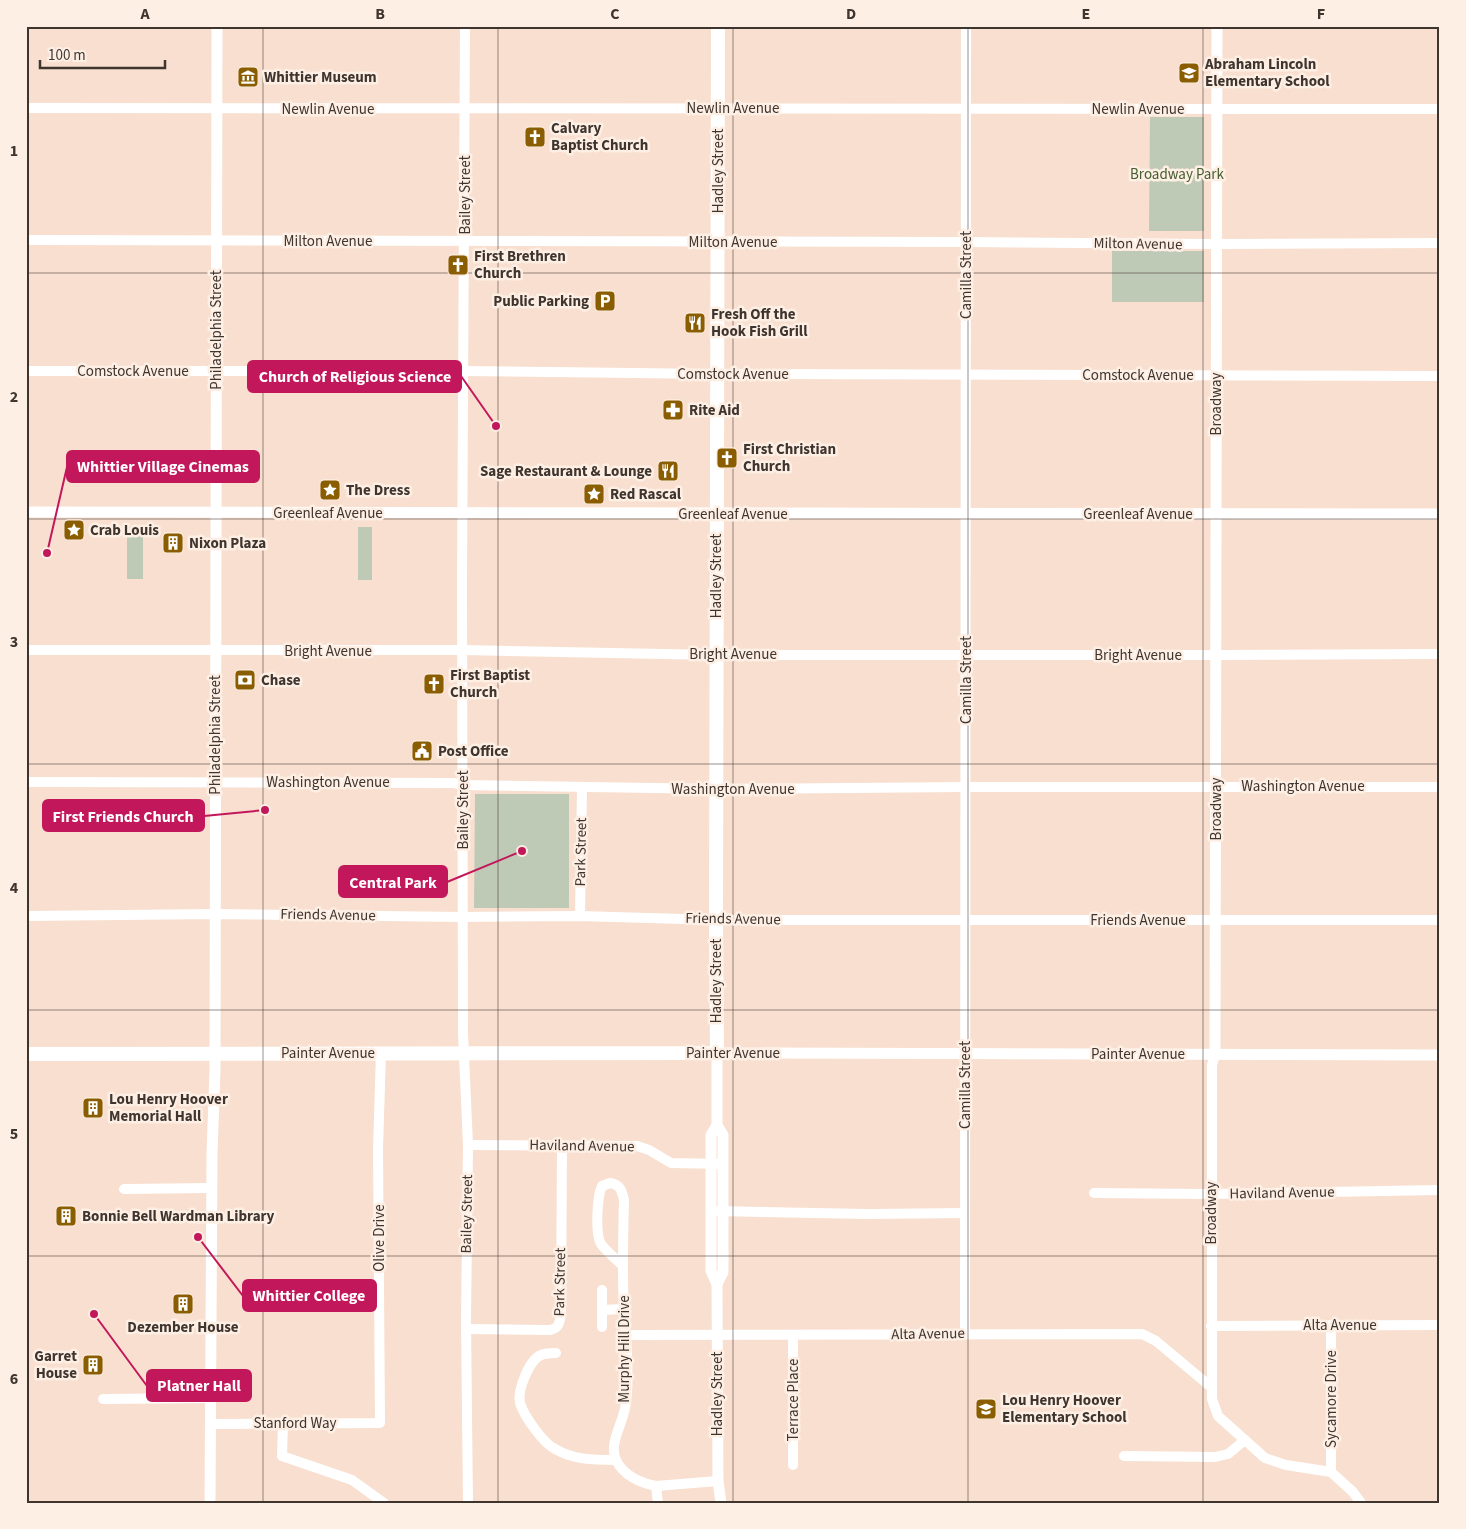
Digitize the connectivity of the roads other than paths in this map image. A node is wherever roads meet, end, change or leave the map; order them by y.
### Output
1 (217, 26) edge
2 (465, 26) edge
3 (718, 26) edge
4 (966, 26) edge
5 (1217, 26) edge
6 (26, 108) edge
7 (466, 108) junction
8 (717, 108) junction
9 (966, 108) junction
10 (216, 109) junction
11 (1217, 109) junction
12 (1440, 109) edge
13 (26, 240) edge
14 (216, 240) junction
15 (465, 242) junction
16 (718, 242) junction
17 (966, 242) junction
18 (1440, 243) edge
19 (1217, 244) junction
20 (26, 371) edge
21 (463, 371) junction
22 (216, 372) junction
23 (717, 374) junction
24 (966, 375) junction
25 (1216, 375) junction
26 (1440, 376) edge
27 (26, 512) edge
28 (216, 512) junction
29 (462, 513) junction
30 (716, 514) junction
31 (966, 514) junction
32 (1216, 514) junction
33 (1440, 514) edge
34 (26, 650) edge
35 (463, 650) junction
36 (216, 651) junction
37 (716, 654) junction
38 (966, 654) junction
39 (1440, 654) edge
40 (1216, 656) junction
41 (26, 782) edge
42 (215, 782) junction
43 (463, 785) junction
44 (1216, 786) junction
45 (966, 787) junction
46 (1440, 787) edge
47 (582, 788) junction
48 (717, 789) junction
49 (215, 914) junction
50 (26, 916) edge
51 (580, 916) junction
52 (463, 917) junction
53 (716, 920) junction
54 (965, 920) junction
55 (1216, 920) junction
56 (1440, 920) edge
57 (381, 1053) junction
58 (464, 1053) junction
59 (717, 1053) junction
60 (26, 1054) edge
61 (215, 1054) junction
62 (965, 1054) junction
63 (1215, 1054) junction
64 (1440, 1055) edge
65 (468, 1145) junction
66 (562, 1145) junction
67 (717, 1164) junction
68 (212, 1188) junction
69 (124, 1189) dead end
70 (1440, 1190) edge
71 (1094, 1193) dead end
72 (1212, 1194) junction
73 (717, 1211) junction
74 (965, 1213) junction
75 (623, 1266) junction
76 (602, 1290) dead end
77 (624, 1309) junction
78 (602, 1310) junction
79 (1440, 1325) edge
80 (1211, 1326) junction
81 (1331, 1326) junction
82 (602, 1327) dead end
83 (466, 1329) junction
84 (965, 1334) junction
85 (626, 1335) junction
86 (717, 1335) junction
87 (794, 1335) junction
88 (556, 1353) dead end
89 (1211, 1387) junction
90 (211, 1398) junction
91 (103, 1399) dead end
92 (283, 1423) junction
93 (380, 1423) joint
94 (211, 1424) junction
95 (1245, 1440) junction
96 (1124, 1456) dead end
97 (616, 1460) junction
98 (793, 1465) dead end
99 (1331, 1472) junction
100 (718, 1481) junction
101 (656, 1486) junction
102 (210, 1503) edge
103 (384, 1503) edge
104 (468, 1503) edge
105 (658, 1503) edge
106 (720, 1503) edge
107 (1361, 1503) edge

1 - 10 street, Philadelphia Street
2 - 7 street, Bailey Street
3 - 8 main road, Hadley Street
4 - 9 street, Camilla Street
5 - 11 street, Broadway
6 - 10 street, Newlin Avenue
7 - 8 street, Newlin Avenue
7 - 10 street, Newlin Avenue
7 - 15 street, Bailey Street
8 - 9 street, Newlin Avenue
8 - 16 main road, Hadley Street
9 - 11 street, Newlin Avenue
9 - 17 street, Camilla Street
10 - 14 street, Philadelphia Street
11 - 12 street, Newlin Avenue
11 - 19 street, Broadway
13 - 14 street, Milton Avenue
14 - 15 street, Milton Avenue
14 - 22 street, Philadelphia Street
15 - 16 street, Milton Avenue
15 - 21 street, Bailey Street
16 - 17 street, Milton Avenue
16 - 23 main road, Hadley Street
17 - 19 street, Milton Avenue
17 - 24 street, Camilla Street
18 - 19 street, Milton Avenue
19 - 25 street, Broadway
20 - 22 street, Comstock Avenue
21 - 22 street, Comstock Avenue
21 - 23 street, Comstock Avenue
21 - 29 street, Bailey Street
22 - 28 street, Philadelphia Street
23 - 24 street, Comstock Avenue
23 - 30 main road, Hadley Street
24 - 25 street, Comstock Avenue
24 - 31 street, Camilla Street
25 - 26 street, Comstock Avenue
25 - 32 street, Broadway
27 - 28 street, Greenleaf Avenue
28 - 29 street, Greenleaf Avenue
28 - 36 street, Philadelphia Street
29 - 30 street, Greenleaf Avenue
29 - 35 street, Bailey Street
30 - 31 street, Greenleaf Avenue
30 - 37 main road, Hadley Street
31 - 32 street, Greenleaf Avenue
31 - 38 street, Camilla Street
32 - 33 street, Greenleaf Avenue
32 - 40 street, Broadway
34 - 36 street, Bright Avenue
35 - 36 street, Bright Avenue
35 - 37 street, Bright Avenue
35 - 43 street, Bailey Street
36 - 42 street, Philadelphia Street
37 - 38 street, Bright Avenue
37 - 48 main road, Hadley Street
38 - 40 street, Bright Avenue
38 - 45 street, Camilla Street
39 - 40 street, Bright Avenue
40 - 44 street, Broadway
41 - 42 street, Washington Avenue
42 - 43 street, Washington Avenue
42 - 49 street, Philadelphia Street
43 - 47 street, Washington Avenue
43 - 52 street, Bailey Street
44 - 45 street, Washington Avenue
44 - 46 street, Washington Avenue
44 - 55 street, Broadway
45 - 48 street, Washington Avenue
45 - 54 street, Camilla Street
47 - 48 street, Washington Avenue
47 - 51 street, Park Street
48 - 53 main road, Hadley Street
49 - 50 street, Friends Avenue
49 - 52 street, Friends Avenue
49 - 61 street, Philadelphia Street
51 - 52 street, Friends Avenue
51 - 53 street, Friends Avenue
52 - 58 street, Bailey Street
53 - 54 street, Friends Avenue
53 - 59 main road, Hadley Street
54 - 55 street, Friends Avenue
54 - 62 street, Camilla Street
55 - 56 street, Friends Avenue
55 - 63 street, Broadway
57 - 58 main road, Painter Avenue
57 - 61 main road, Painter Avenue
57 - 93 street, Olive Drive
58 - 59 main road, Painter Avenue
58 - 65 street, Bailey Street
59 - 62 street, Painter Avenue
59 - 67 street, Hadley Street
60 - 61 main road, Painter Avenue
61 - 68 street, Philadelphia Street
62 - 63 street, Painter Avenue
62 - 74 street, Camilla Street
63 - 64 street, Painter Avenue
63 - 72 street, Broadway
65 - 66 street, Haviland Avenue
65 - 83 street, Bailey Street
66 - 67 street, Haviland Avenue
66 - 83 street, Park Street
67 - 73 street, Hadley Street
68 - 69 street
68 - 90 street, Philadelphia Street
70 - 72 street, Haviland Avenue
71 - 72 street, Haviland Avenue
72 - 80 street, Broadway
73 - 74 street
73 - 86 street, Hadley Street
74 - 84 street, Camilla Street
75 - 75 street, Murphy Hill Drive
75 - 77 street, Murphy Hill Drive
76 - 78 street
77 - 78 street
77 - 85 street, Murphy Hill Drive
78 - 82 street
79 - 81 street, Alta Avenue
80 - 81 street, Alta Avenue
80 - 89 street, Broadway
81 - 99 street, Sycamore Drive
83 - 104 street, Bailey Street
84 - 87 street, Alta Avenue
84 - 89 street, Alta Avenue
85 - 86 street, Alta Avenue
85 - 97 street, Murphy Hill Drive
86 - 87 street, Alta Avenue
86 - 100 street, Hadley Street
87 - 98 street, Terrace Place
88 - 97 street
89 - 95 street, Broadway
90 - 91 street
90 - 94 street, Philadelphia Street
92 - 93 street, Stanford Way
92 - 94 street, Stanford Way
92 - 103 street
94 - 102 street, Philadelphia Street
95 - 96 street
95 - 99 street, Broadway
97 - 101 street
99 - 107 street
100 - 101 street
100 - 106 street, Hadley Street
101 - 105 street

